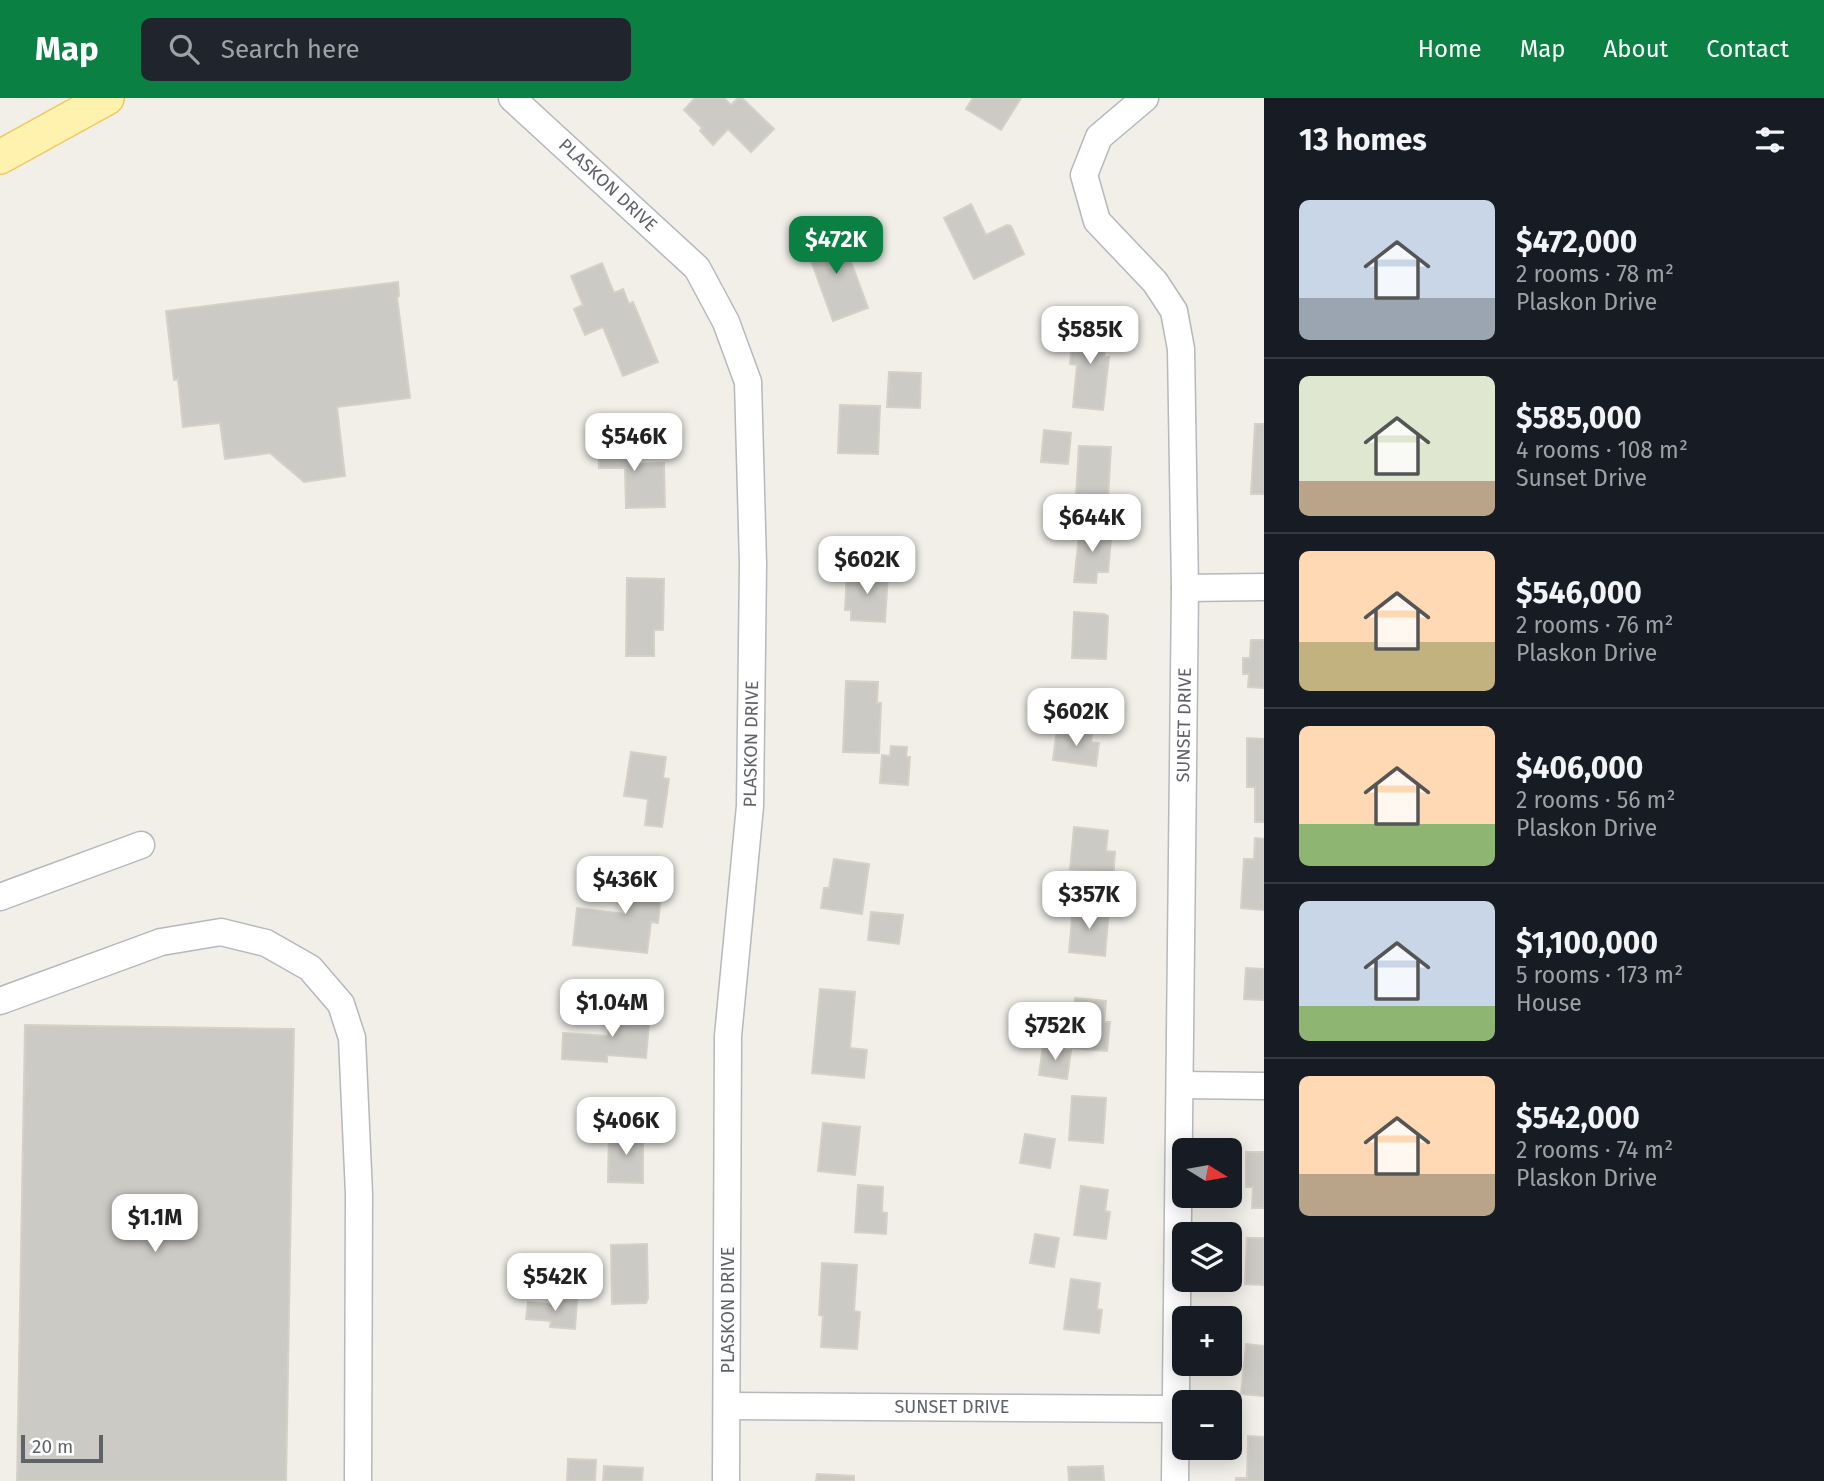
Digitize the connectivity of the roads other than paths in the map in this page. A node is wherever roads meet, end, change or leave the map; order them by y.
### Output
1 (107, 98) edge
2 (512, 98) edge
3 (1145, 98) edge
4 (0, 157) edge
5 (1264, 587) edge
6 (1185, 588) junction
7 (141, 845) dead end
8 (0, 897) edge
9 (0, 1001) edge
10 (1180, 1085) junction
11 (1264, 1086) edge
12 (1176, 1390) edge
13 (728, 1406) junction
14 (1172, 1409) edge
15 (1175, 1460) edge
16 (358, 1481) edge
17 (726, 1481) edge
18 (1175, 1481) edge

1 - 4 main road
2 - 13 street, PLASKON DRIVE
3 - 6 street, SUNSET DRIVE
5 - 6 street
6 - 10 street, SUNSET DRIVE
7 - 8 street
9 - 16 street
10 - 11 street
10 - 12 street, SUNSET DRIVE
13 - 14 street, SUNSET DRIVE
13 - 17 street, PLASKON DRIVE
15 - 18 street, SUNSET DRIVE

